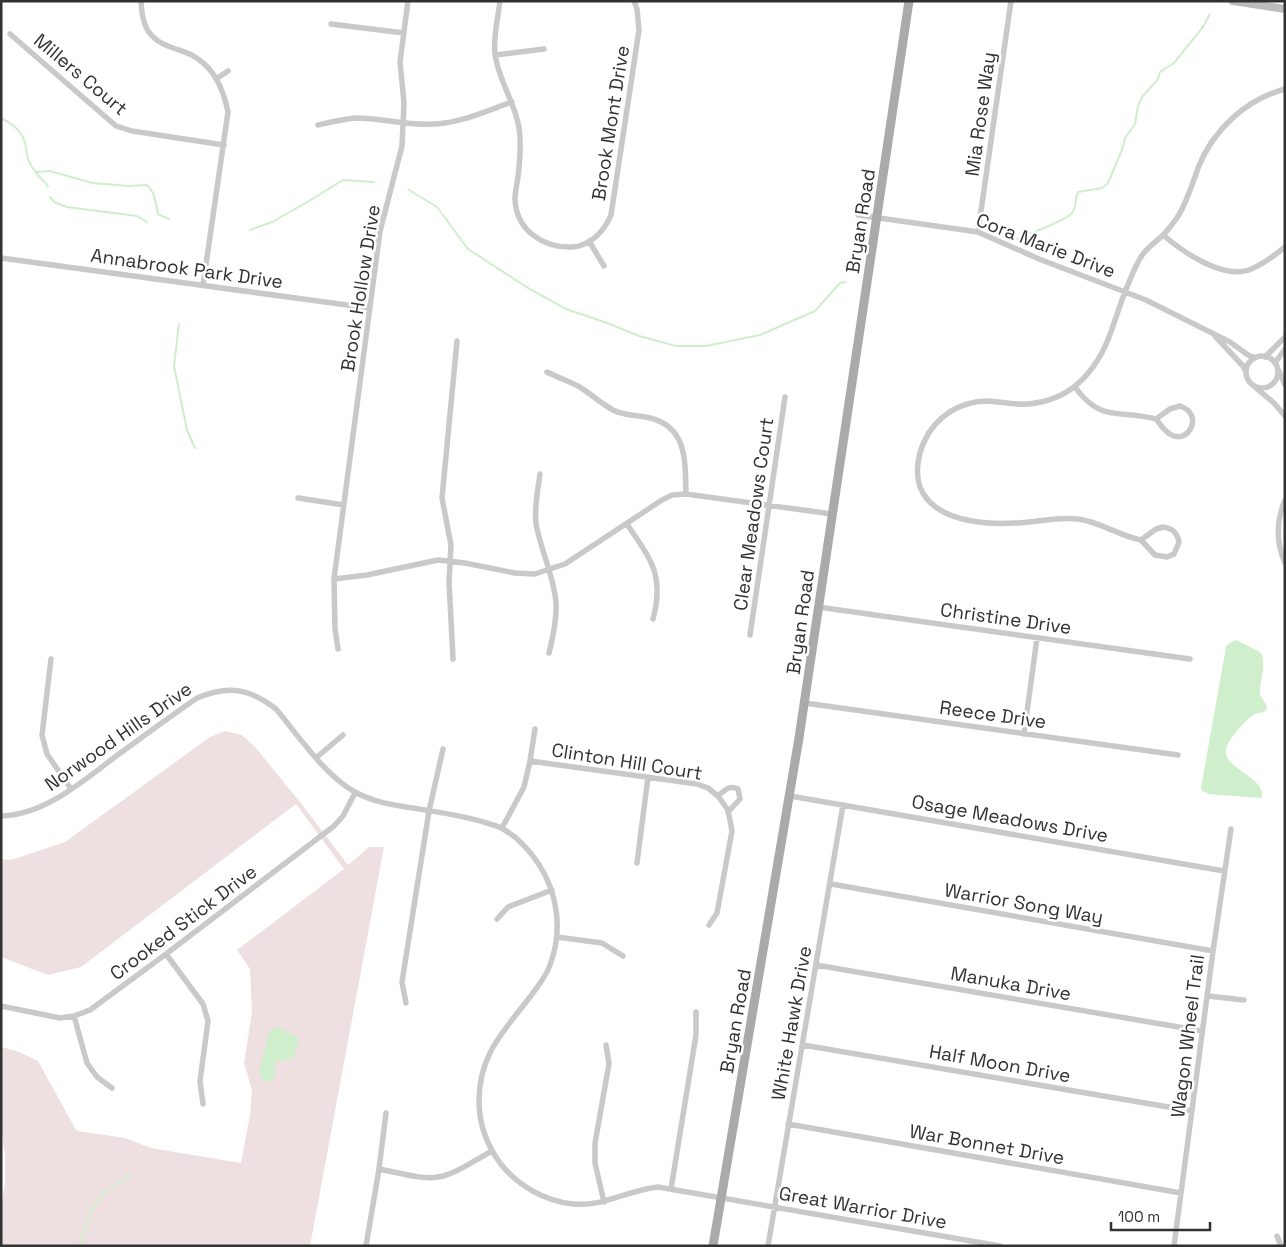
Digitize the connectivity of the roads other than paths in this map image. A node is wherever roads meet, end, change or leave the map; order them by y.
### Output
1 (142, 1) edge
2 (408, 1) edge
3 (500, 1) edge
4 (634, 1) edge
5 (909, 1) edge
6 (1011, 1) edge
7 (1233, 1) edge
8 (1285, 9) edge
9 (331, 24) dead end
10 (404, 33) junction
11 (10, 34) dead end
12 (544, 48) dead end
13 (495, 55) junction
14 (228, 71) dead end
15 (216, 79) junction
16 (1285, 89) edge
17 (512, 102) junction
18 (404, 124) junction
19 (318, 125) dead end
20 (224, 145) junction
21 (858, 215) dead end
22 (876, 218) junction
23 (978, 232) junction
24 (1163, 235) junction
25 (589, 241) junction
26 (1285, 247) edge
27 (1, 258) edge
28 (604, 266) dead end
29 (203, 285) junction
30 (1125, 292) junction
31 (369, 308) junction
32 (1213, 335) junction
33 (1285, 337) edge
34 (457, 341) dead end
35 (1285, 349) edge
36 (1265, 357) junction
37 (1255, 358) junction
38 (1276, 365) junction
39 (546, 372) dead end
40 (1246, 373) junction
41 (1285, 385) edge
42 (1255, 386) junction
43 (1075, 387) junction
44 (784, 397) dead end
45 (1285, 416) edge
46 (1156, 419) junction
47 (540, 474) dead end
48 (686, 494) junction
49 (298, 498) dead end
50 (1285, 500) edge
51 (344, 505) junction
52 (769, 506) junction
53 (832, 514) junction
54 (627, 524) junction
55 (1141, 540) junction
56 (450, 560) junction
57 (1285, 563) edge
58 (549, 570) junction
59 (334, 579) junction
60 (818, 607) junction
61 (653, 619) dead end
62 (750, 635) dead end
63 (1037, 638) junction
64 (338, 649) dead end
65 (549, 653) dead end
66 (51, 659) dead end
67 (1190, 659) dead end
68 (453, 660) dead end
69 (804, 704) junction
70 (534, 729) dead end
71 (1024, 734) junction
72 (343, 735) dead end
73 (444, 749) dead end
74 (1178, 755) dead end
75 (317, 757) junction
76 (530, 761) junction
77 (648, 777) junction
78 (71, 789) junction
79 (356, 793) junction
80 (718, 796) junction
81 (790, 796) junction
82 (843, 805) junction
83 (429, 811) junction
84 (728, 812) junction
85 (1, 816) edge
86 (502, 828) junction
87 (1231, 829) dead end
88 (637, 863) dead end
89 (1224, 871) junction
90 (831, 884) junction
91 (552, 890) junction
92 (497, 919) dead end
93 (709, 925) dead end
94 (557, 937) junction
95 (1212, 951) junction
96 (166, 954) junction
97 (623, 956) dead end
98 (816, 965) junction
99 (1208, 996) junction
100 (1244, 1000) dead end
101 (406, 1003) dead end
102 (1, 1006) edge
103 (696, 1012) dead end
104 (74, 1016) junction
105 (1202, 1031) junction
106 (606, 1045) dead end
107 (803, 1045) junction
108 (112, 1088) dead end
109 (203, 1104) dead end
110 (1192, 1111) junction
111 (386, 1113) dead end
112 (788, 1124) junction
113 (492, 1151) junction
114 (379, 1169) junction
115 (672, 1189) junction
116 (1181, 1193) junction
117 (721, 1198) junction
118 (604, 1202) junction
119 (775, 1207) junction
120 (1277, 1236) dead end
121 (366, 1246) edge
122 (713, 1246) edge
123 (768, 1246) edge
124 (1000, 1246) edge
125 (1174, 1246) edge
126 (1281, 1246) edge

1 - 15 street
2 - 10 street, Brook Hollow Drive
3 - 13 street, Brook Mont Drive
4 - 25 street, Brook Mont Drive
5 - 22 main road, Bryan Road
6 - 23 street, Mia Rose Way
7 - 8 street
9 - 10 street
10 - 18 street, Brook Hollow Drive
11 - 20 street, Millers Court
12 - 13 street
13 - 17 street, Brook Mont Drive
14 - 15 street
15 - 20 street
16 - 24 street
17 - 18 street
17 - 25 street, Brook Mont Drive
18 - 19 street
18 - 31 street, Brook Hollow Drive
20 - 29 street
21 - 22 street, Cora Marie Drive
22 - 23 street, Cora Marie Drive
22 - 53 main road, Bryan Road
23 - 30 street, Cora Marie Drive
24 - 26 street
24 - 30 street
25 - 28 street
27 - 29 street, Annabrook Park Drive
29 - 31 street, Annabrook Park Drive
30 - 32 street, Cora Marie Drive
30 - 43 street
31 - 51 street, Brook Hollow Drive
32 - 37 street, Cora Marie Drive
32 - 40 street, Cora Marie Drive
33 - 36 street
34 - 56 street
35 - 38 street
36 - 37 street
36 - 38 street
37 - 40 street
38 - 41 street
38 - 42 street
39 - 48 street
40 - 42 street
42 - 45 street
43 - 46 street
43 - 55 street
44 - 52 street, Clear Meadows Court
46 - 46 street
47 - 58 street
48 - 52 street
48 - 54 street
49 - 51 street
50 - 57 street
51 - 59 street, Brook Hollow Drive
52 - 53 street
52 - 62 street, Clear Meadows Court
53 - 60 main road, Bryan Road
54 - 58 street
54 - 61 street
55 - 55 street
56 - 58 street
56 - 59 street
56 - 68 street
58 - 65 street
59 - 64 street, Brook Hollow Drive
60 - 63 street, Christine Drive
60 - 69 main road, Bryan Road
63 - 67 street, Christine Drive
63 - 71 street
66 - 78 street
69 - 71 street, Reece Drive
69 - 81 main road, Bryan Road
70 - 76 street
71 - 74 street, Reece Drive
72 - 75 street
73 - 83 street
75 - 78 street, Norwood Hills Drive
75 - 79 street, Norwood Hills Drive
76 - 77 street, Clinton Hill Court
76 - 86 street
77 - 80 street, Clinton Hill Court
77 - 88 street
78 - 85 street, Norwood Hills Drive
79 - 83 street, Norwood Hills Drive
79 - 96 street, Crooked Stick Drive
80 - 84 street, Clinton Hill Court
80 - 84 street, Clinton Hill Court
81 - 82 street, Osage Meadows Drive
81 - 117 main road, Bryan Road
82 - 89 street, Osage Meadows Drive
82 - 90 street, White Hawk Drive
83 - 86 street, Norwood Hills Drive
83 - 101 street
84 - 93 street, Clinton Hill Court
86 - 91 street, Norwood Hills Drive
87 - 89 street, Wagon Wheel Trail
89 - 95 street, Wagon Wheel Trail
90 - 95 street, Warrior Song Way
90 - 98 street, White Hawk Drive
91 - 92 street
91 - 94 street, Norwood Hills Drive
94 - 97 street
94 - 113 street, Norwood Hills Drive
95 - 99 street, Wagon Wheel Trail
96 - 104 street, Crooked Stick Drive
96 - 109 street
98 - 105 street, Manuka Drive
98 - 107 street, White Hawk Drive
99 - 100 street
99 - 105 street, Wagon Wheel Trail
102 - 104 street, Crooked Stick Drive
103 - 115 street
104 - 108 street
105 - 110 street, Wagon Wheel Trail
106 - 118 street
107 - 110 street, Half Moon Drive
107 - 112 street, White Hawk Drive
110 - 116 street, Wagon Wheel Trail
111 - 114 street
112 - 116 street, War Bonnet Drive
112 - 119 street, White Hawk Drive
113 - 114 street
113 - 118 street, Norwood Hills Drive
114 - 121 street
115 - 117 street, Norwood Hills Drive
115 - 118 street, Norwood Hills Drive
116 - 125 street, Wagon Wheel Trail
117 - 119 street, Great Warrior Drive
117 - 122 main road, Bryan Road
119 - 123 street, White Hawk Drive
119 - 124 street, Great Warrior Drive
120 - 126 street

